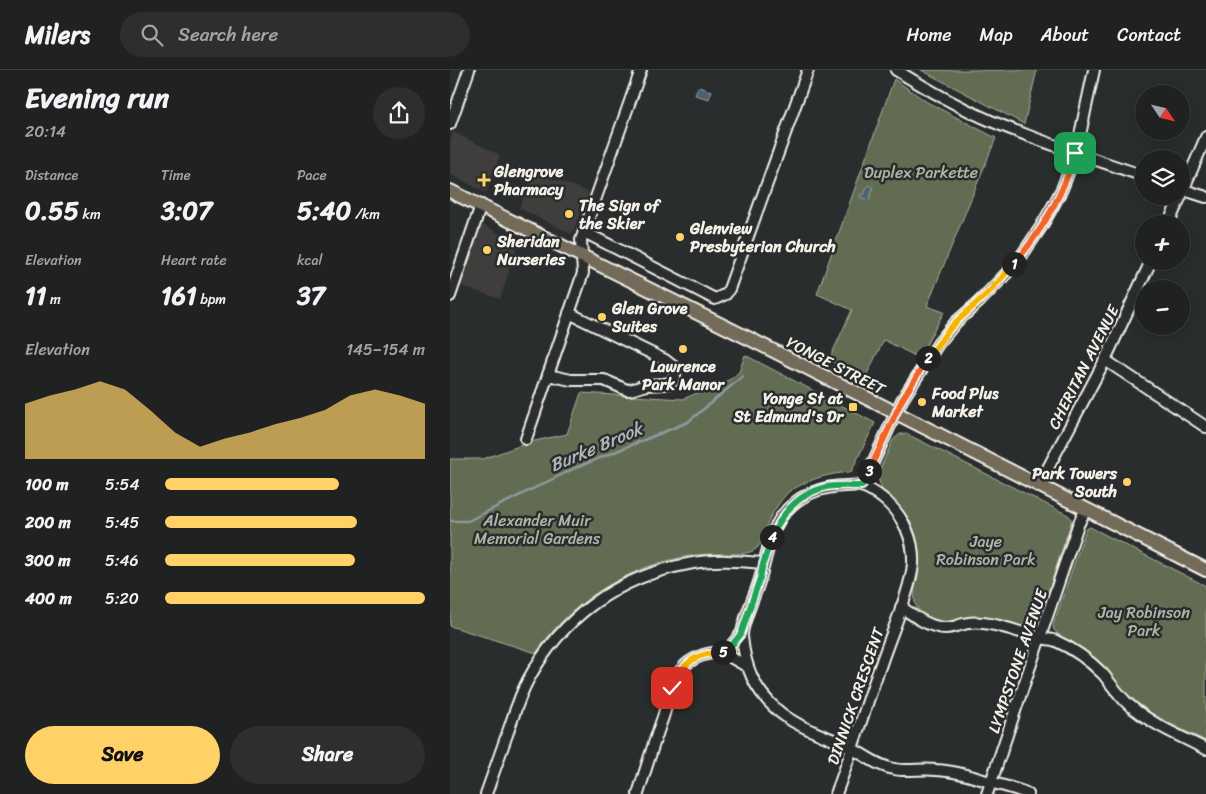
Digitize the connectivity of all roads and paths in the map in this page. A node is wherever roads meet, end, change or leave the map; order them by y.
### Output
1 (469, 70) edge
2 (641, 70) edge
3 (808, 70) edge
4 (896, 70) edge
5 (1094, 70) edge
6 (450, 124) edge
7 (1206, 137) edge
8 (1075, 153) junction
9 (1135, 173) edge
10 (1190, 174) edge
11 (450, 191) edge
12 (1190, 194) edge
13 (1206, 197) edge
14 (481, 206) junction
15 (584, 232) junction
16 (582, 256) junction
17 (1147, 270) edge
18 (450, 296) edge
19 (569, 313) junction
20 (1105, 360) junction
21 (548, 375) junction
22 (895, 414) junction
23 (1206, 427) edge
24 (526, 439) dead end
25 (1039, 485) junction
26 (862, 486) junction
27 (1086, 509) junction
28 (763, 564) junction
29 (1206, 570) edge
30 (901, 607) junction
31 (741, 634) junction
32 (1040, 638) junction
33 (721, 653) junction
34 (746, 666) junction
35 (852, 749) junction
36 (1206, 749) edge
37 (991, 782) junction
38 (486, 794) edge
39 (638, 794) edge
40 (836, 794) edge
41 (987, 794) edge
42 (1028, 794) edge

1 - 6 street
2 - 15 street
3 - 15 street
4 - 8 street
5 - 8 street
7 - 10 street
8 - 9 street
8 - 22 street
11 - 14 main road, YONGE STREET
12 - 13 street
14 - 16 main road, YONGE STREET
14 - 18 street
15 - 16 street
16 - 19 street
16 - 22 main road, YONGE STREET
17 - 20 street, CHERITAN AVENUE
19 - 21 street
19 - 21 street
20 - 23 street
20 - 25 street, CHERITAN AVENUE
21 - 24 street
22 - 25 main road, YONGE STREET
22 - 26 street
25 - 27 main road, YONGE STREET
26 - 28 street
26 - 30 street, DINNICK CRESCENT
27 - 29 main road, YONGE STREET
27 - 32 street, LYMPSTONE AVENUE
28 - 31 street
28 - 38 street
30 - 32 street
30 - 35 street, DINNICK CRESCENT
31 - 33 street
31 - 34 street
32 - 36 street
32 - 37 street, LYMPSTONE AVENUE
33 - 34 street
33 - 39 street
34 - 35 street
35 - 37 street
35 - 40 street, DINNICK CRESCENT
37 - 41 street, LYMPSTONE AVENUE
37 - 42 street

